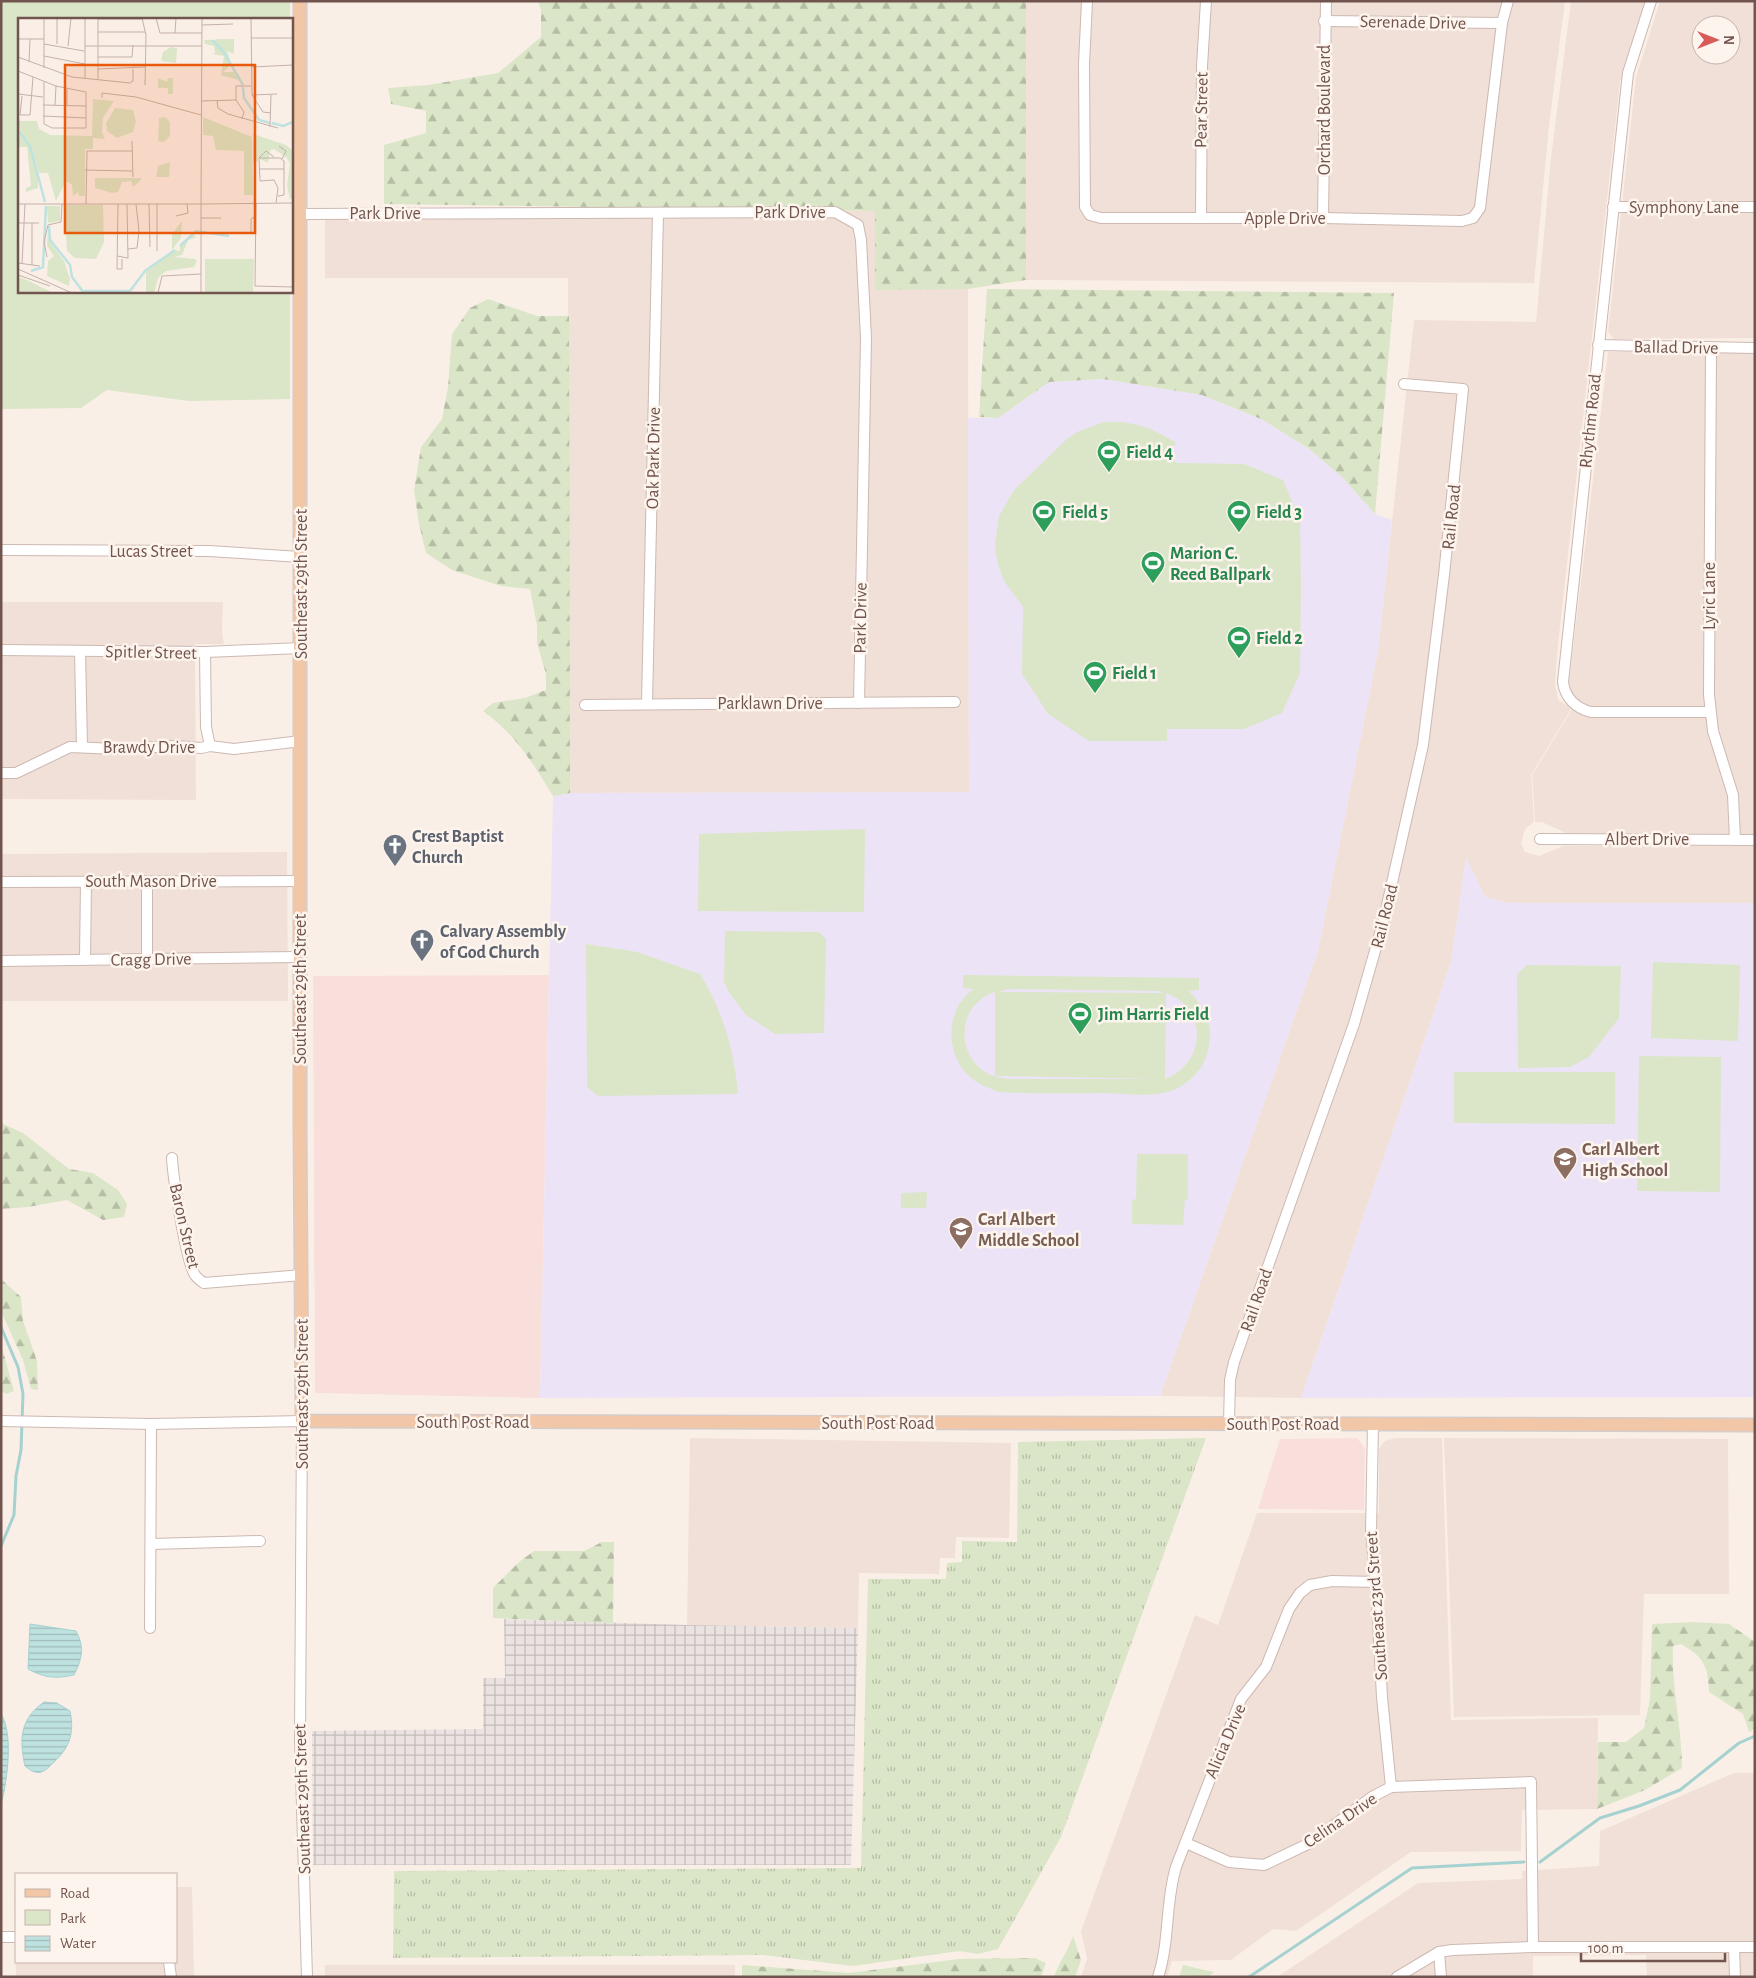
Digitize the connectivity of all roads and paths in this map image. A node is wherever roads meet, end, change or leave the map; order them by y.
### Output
1 (300, 1) edge
2 (1087, 1) edge
3 (1206, 1) edge
4 (1326, 1) edge
5 (1508, 1) edge
6 (1651, 1) edge
7 (1324, 21) junction
8 (1502, 24) junction
9 (1613, 207) junction
10 (1755, 207) edge
11 (658, 213) junction
12 (300, 214) junction
13 (1200, 218) junction
14 (1323, 218) junction
15 (1598, 346) junction
16 (1755, 348) edge
17 (1712, 349) junction
18 (1404, 384) dead end
19 (1, 550) edge
20 (300, 557) junction
21 (301, 648) junction
22 (1, 650) edge
23 (80, 651) junction
24 (205, 652) junction
25 (955, 702) dead end
26 (647, 703) junction
27 (859, 703) junction
28 (585, 705) dead end
29 (1710, 712) junction
30 (301, 742) junction
31 (82, 746) junction
32 (210, 746) junction
33 (1, 772) edge
34 (1540, 839) dead end
35 (1735, 840) junction
36 (1755, 840) edge
37 (86, 881) junction
38 (147, 881) junction
39 (301, 881) junction
40 (1, 882) edge
41 (300, 957) junction
42 (147, 958) junction
43 (85, 960) junction
44 (1, 961) edge
45 (172, 1158) dead end
46 (302, 1276) junction
47 (1, 1421) edge
48 (302, 1421) junction
49 (151, 1424) junction
50 (1229, 1424) junction
51 (1373, 1424) junction
52 (1755, 1425) edge
53 (260, 1541) dead end
54 (151, 1544) junction
55 (1376, 1582) junction
56 (150, 1628) dead end
57 (1391, 1788) junction
58 (1186, 1843) junction
59 (1, 1937) edge
60 (15, 1937) edge
61 (1533, 1947) junction
62 (1755, 1947) edge
63 (1734, 1948) junction
64 (1439, 1952) junction
65 (169, 1963) edge
66 (171, 1977) edge
67 (307, 1977) edge
68 (1158, 1977) edge
69 (1397, 1977) edge
70 (1441, 1977) edge
71 (1735, 1977) edge

1 - 12 main road, Southeast 29th Street
2 - 13 street, Apple Drive
3 - 13 street, Pear Street
4 - 7 street, Orchard Boulevard
5 - 8 street, Apple Drive
6 - 9 street, Rhythm Road
7 - 8 street, Serenade Drive
7 - 14 street, Orchard Boulevard
8 - 14 street, Apple Drive
9 - 10 street, Symphony Lane
9 - 15 street, Rhythm Road
11 - 12 street, Park Drive
11 - 26 street, Oak Park Drive
11 - 27 street, Park Drive
12 - 20 main road, Southeast 29th Street
13 - 14 street, Apple Drive
15 - 17 street, Ballad Drive
15 - 29 street, Rhythm Road
16 - 17 street, Ballad Drive
17 - 29 street, Lyric Lane
18 - 50 street, Rail Road
19 - 20 street, Lucas Street
20 - 21 main road, Southeast 29th Street
21 - 24 street, Spitler Street
21 - 30 main road, Southeast 29th Street
22 - 23 street, Spitler Street
23 - 24 street, Spitler Street
23 - 31 street
24 - 32 street
25 - 27 street, Parklawn Drive
26 - 27 street, Parklawn Drive
26 - 28 street, Parklawn Drive
29 - 35 street, Lyric Lane
30 - 32 street, Brawdy Drive
30 - 39 main road, Southeast 29th Street
31 - 32 street, Brawdy Drive
31 - 33 street, Brawdy Drive
34 - 35 street, Albert Drive
35 - 36 street, Albert Drive
37 - 38 street, South Mason Drive
37 - 40 street, South Mason Drive
37 - 43 street
38 - 39 street, South Mason Drive
38 - 42 street
39 - 41 main road, Southeast 29th Street
41 - 42 street, Cragg Drive
41 - 46 main road, Southeast 29th Street
42 - 43 street, Cragg Drive
43 - 44 street, Cragg Drive
45 - 46 street, Baron Street
46 - 48 main road, Southeast 29th Street
47 - 49 street, South Post Road
48 - 49 street, South Post Road
48 - 50 main road, South Post Road
48 - 67 street, Southeast 29th Street
49 - 54 street
50 - 51 main road, South Post Road
51 - 52 main road, South Post Road
51 - 55 street, Southeast 23rd Street
53 - 54 street
54 - 56 street
55 - 57 street, Southeast 23rd Street
55 - 58 street, Alicia Drive
57 - 58 street, Celina Drive
57 - 61 street, Celina Drive
58 - 68 street, Alicia Drive
59 - 60 street
61 - 63 street
61 - 64 street
62 - 63 street
63 - 71 street
64 - 69 street
64 - 70 street
65 - 66 street

